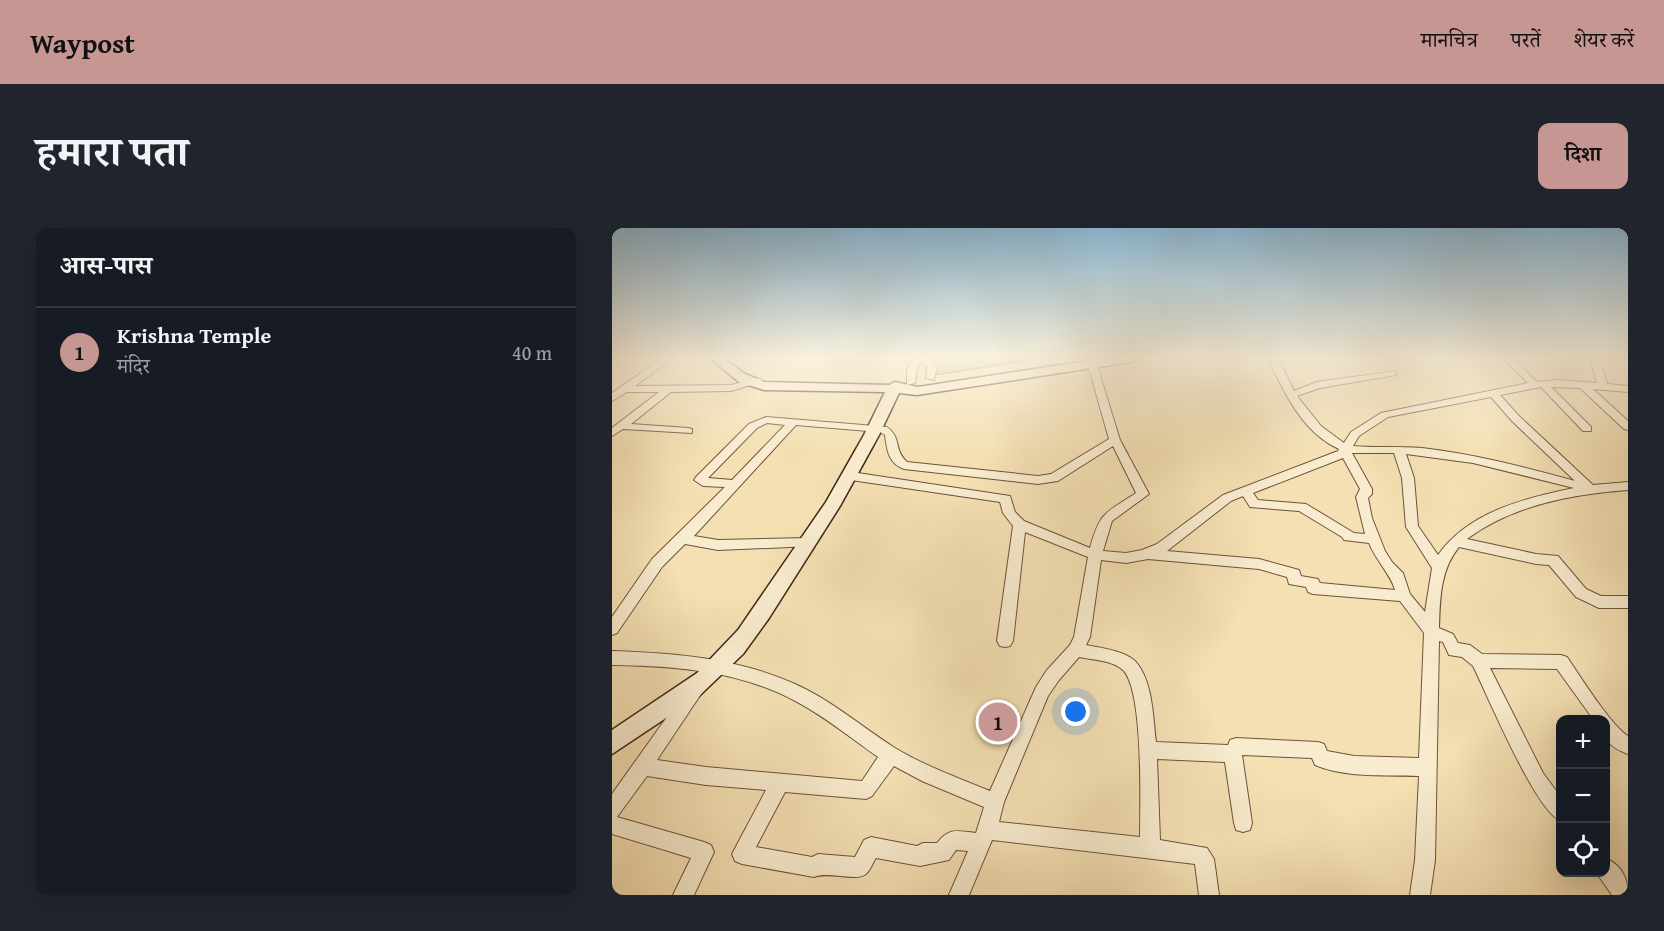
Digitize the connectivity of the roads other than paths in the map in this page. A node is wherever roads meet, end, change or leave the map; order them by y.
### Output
1 (626, 389) edge
2 (631, 389) edge
3 (695, 389) edge
4 (903, 389) edge
5 (1100, 389) edge
6 (1288, 389) edge
7 (1309, 389) edge
8 (1515, 389) edge
9 (1544, 389) edge
10 (1587, 389) edge
11 (667, 390) junction
12 (1493, 393) junction
13 (1291, 395) junction
14 (612, 398) edge
15 (793, 422) junction
16 (1628, 427) edge
17 (877, 428) junction
18 (617, 429) edge
19 (1587, 429) dead end
20 (688, 431) dead end
21 (1115, 440) junction
22 (1345, 449) junction
23 (1399, 450) junction
24 (851, 476) junction
25 (1010, 477) junction
26 (732, 484) junction
27 (1622, 486) edge
28 (1588, 488) junction
29 (1245, 490) junction
30 (1006, 499) junction
31 (1628, 499) edge
32 (1020, 524) junction
33 (682, 539) junction
34 (1374, 539) junction
35 (1455, 541) junction
36 (808, 543) junction
37 (1150, 554) junction
38 (1095, 555) junction
39 (1438, 566) junction
40 (1404, 597) junction
41 (1628, 602) edge
42 (612, 629) edge
43 (1432, 632) junction
44 (1005, 641) dead end
45 (1076, 650) junction
46 (612, 658) edge
47 (1479, 661) junction
48 (718, 667) junction
49 (703, 681) junction
50 (1598, 715) edge
51 (1610, 732) edge
52 (612, 743) edge
53 (1628, 746) edge
54 (1147, 750) junction
55 (1233, 754) junction
56 (894, 757) junction
57 (641, 766) junction
58 (1428, 767) junction
59 (780, 782) junction
60 (995, 802) junction
61 (1556, 805) edge
62 (612, 810) edge
63 (1243, 823) dead end
64 (612, 825) edge
65 (984, 836) junction
66 (1150, 848) junction
67 (1610, 874) edge
68 (1623, 888) edge
69 (683, 895) edge
70 (959, 895) edge
71 (1209, 895) edge
72 (1420, 895) edge

1 - 14 street
2 - 11 street
3 - 11 street
4 - 17 main road
5 - 21 street
6 - 13 street
7 - 13 street
8 - 12 street
9 - 19 street
10 - 16 street
11 - 18 street
12 - 22 street
12 - 28 street
13 - 22 street
15 - 17 street
15 - 26 street
15 - 26 street
17 - 24 main road
17 - 25 street
18 - 20 street
21 - 25 street
21 - 38 street
22 - 23 street
22 - 29 street
22 - 34 street
23 - 28 street
23 - 39 street
24 - 30 street
24 - 36 main road
25 - 30 street
26 - 33 street
27 - 28 street
27 - 31 street
28 - 35 street
29 - 34 street
29 - 37 street
30 - 32 street
32 - 38 street
32 - 44 street
33 - 36 street
33 - 42 street
34 - 40 street
35 - 39 street
35 - 41 street
36 - 48 main road
37 - 38 street
37 - 40 street
38 - 45 street
39 - 43 street
40 - 43 street
43 - 47 street
43 - 58 street
45 - 54 street
45 - 60 street
46 - 48 street
47 - 50 street
47 - 61 street
48 - 49 main road
48 - 56 street
49 - 52 main road
49 - 57 street
51 - 53 street
54 - 55 street
54 - 66 street
55 - 58 street
55 - 63 street
56 - 59 street
56 - 60 street
57 - 59 street
57 - 62 street
58 - 72 street
59 - 65 street
60 - 65 street
64 - 69 street
65 - 66 street
65 - 70 street
66 - 71 street
67 - 68 street

